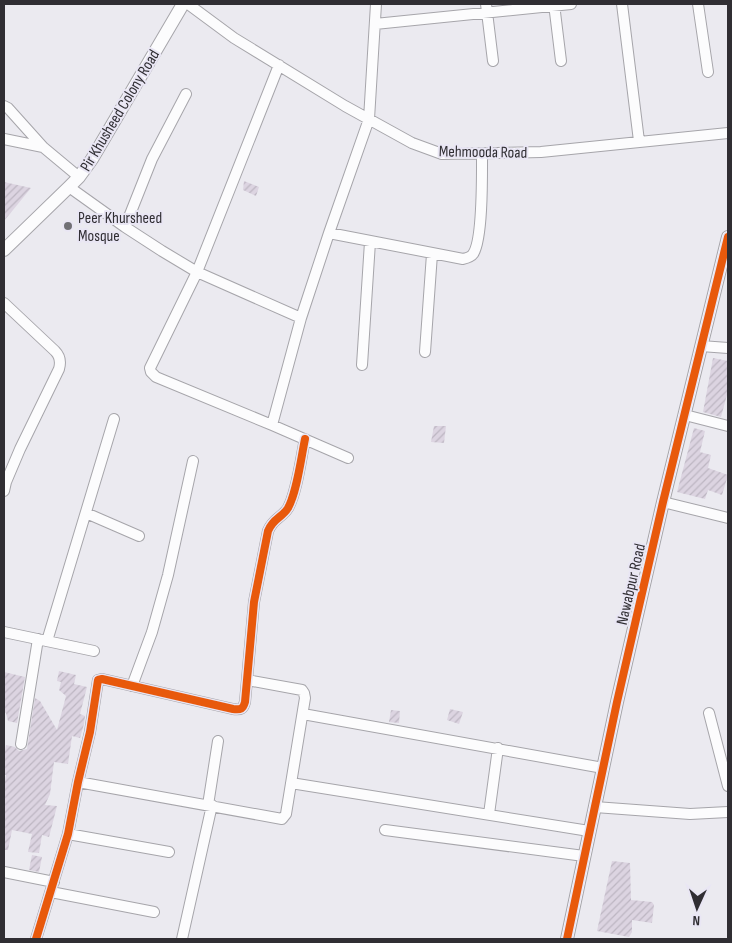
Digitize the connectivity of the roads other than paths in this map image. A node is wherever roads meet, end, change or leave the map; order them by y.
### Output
1 (183, 4) edge
2 (188, 4) edge
3 (376, 4) edge
4 (570, 4) edge
5 (622, 4) edge
6 (698, 4) edge
7 (554, 5) edge
8 (487, 8) edge
9 (375, 24) junction
10 (492, 61) dead end
11 (561, 61) dead end
12 (279, 65) junction
13 (708, 72) dead end
14 (186, 94) dead end
15 (4, 106) edge
16 (369, 119) junction
17 (728, 133) edge
18 (4, 139) edge
19 (638, 141) junction
20 (43, 147) junction
21 (482, 153) junction
22 (79, 177) junction
23 (69, 187) junction
24 (125, 228) junction
25 (329, 233) junction
26 (728, 238) edge
27 (370, 242) junction
28 (4, 250) edge
29 (432, 254) junction
30 (197, 272) junction
31 (4, 303) edge
32 (301, 318) junction
33 (701, 346) junction
34 (728, 348) edge
35 (425, 352) dead end
36 (362, 365) dead end
37 (685, 415) junction
38 (114, 418) dead end
39 (272, 425) junction
40 (728, 426) edge
41 (304, 439) junction
42 (348, 458) dead end
43 (193, 461) dead end
44 (4, 485) edge
45 (664, 502) junction
46 (86, 513) junction
47 (728, 518) edge
48 (139, 536) dead end
49 (4, 632) edge
50 (43, 640) junction
51 (94, 651) dead end
52 (247, 680) junction
53 (132, 686) junction
54 (710, 713) dead end
55 (303, 714) junction
56 (218, 741) dead end
57 (21, 744) dead end
58 (498, 748) junction
59 (603, 768) junction
60 (78, 782) junction
61 (291, 783) junction
62 (728, 786) edge
63 (210, 805) junction
64 (595, 807) junction
65 (728, 812) edge
66 (489, 814) junction
67 (385, 830) dead end
68 (590, 830) junction
69 (68, 834) junction
70 (169, 852) dead end
71 (584, 856) junction
72 (4, 872) edge
73 (53, 887) junction
74 (154, 912) dead end
75 (36, 939) edge
76 (182, 939) edge
77 (567, 939) edge

1 - 22 street, Pir Khusheed Colony Road
2 - 12 street, Mehmooda Road
3 - 9 street
4 - 7 street
5 - 19 street
6 - 13 street
7 - 8 street
7 - 11 street
8 - 9 street
8 - 10 street
9 - 16 street
12 - 16 street, Mehmooda Road
12 - 30 street
14 - 24 street
15 - 20 street
16 - 21 street, Mehmooda Road
16 - 25 street
17 - 19 street, Mehmooda Road
18 - 20 street
19 - 21 street, Mehmooda Road
20 - 22 street
21 - 29 street
22 - 23 street, Pir Khusheed Colony Road
23 - 24 street
23 - 28 street, Pir Khusheed Colony Road
24 - 30 street
25 - 27 street
25 - 32 street
26 - 33 street, Nawabpur Road
27 - 29 street
27 - 36 street
29 - 35 street
30 - 32 street
30 - 39 street
31 - 44 street
32 - 39 street
33 - 34 street
33 - 37 street, Nawabpur Road
37 - 40 street
37 - 45 street, Nawabpur Road
38 - 46 street
39 - 41 street
41 - 42 street
41 - 52 street
43 - 53 street
45 - 47 street
45 - 59 street, Nawabpur Road
46 - 48 street
46 - 50 street
49 - 50 street
50 - 51 street
50 - 57 street
52 - 53 street
52 - 55 street
53 - 60 street
54 - 62 street
55 - 58 street
55 - 61 street
56 - 63 street
58 - 59 street
58 - 66 street
59 - 64 street, Nawabpur Road
60 - 63 street
60 - 69 street
61 - 63 street
61 - 66 street
63 - 76 street
64 - 65 street
64 - 68 street, Nawabpur Road
66 - 68 street
67 - 71 street
68 - 71 street, Nawabpur Road
69 - 70 street
69 - 73 street
71 - 77 street, Nawabpur Road
72 - 73 street
73 - 74 street
73 - 75 street

